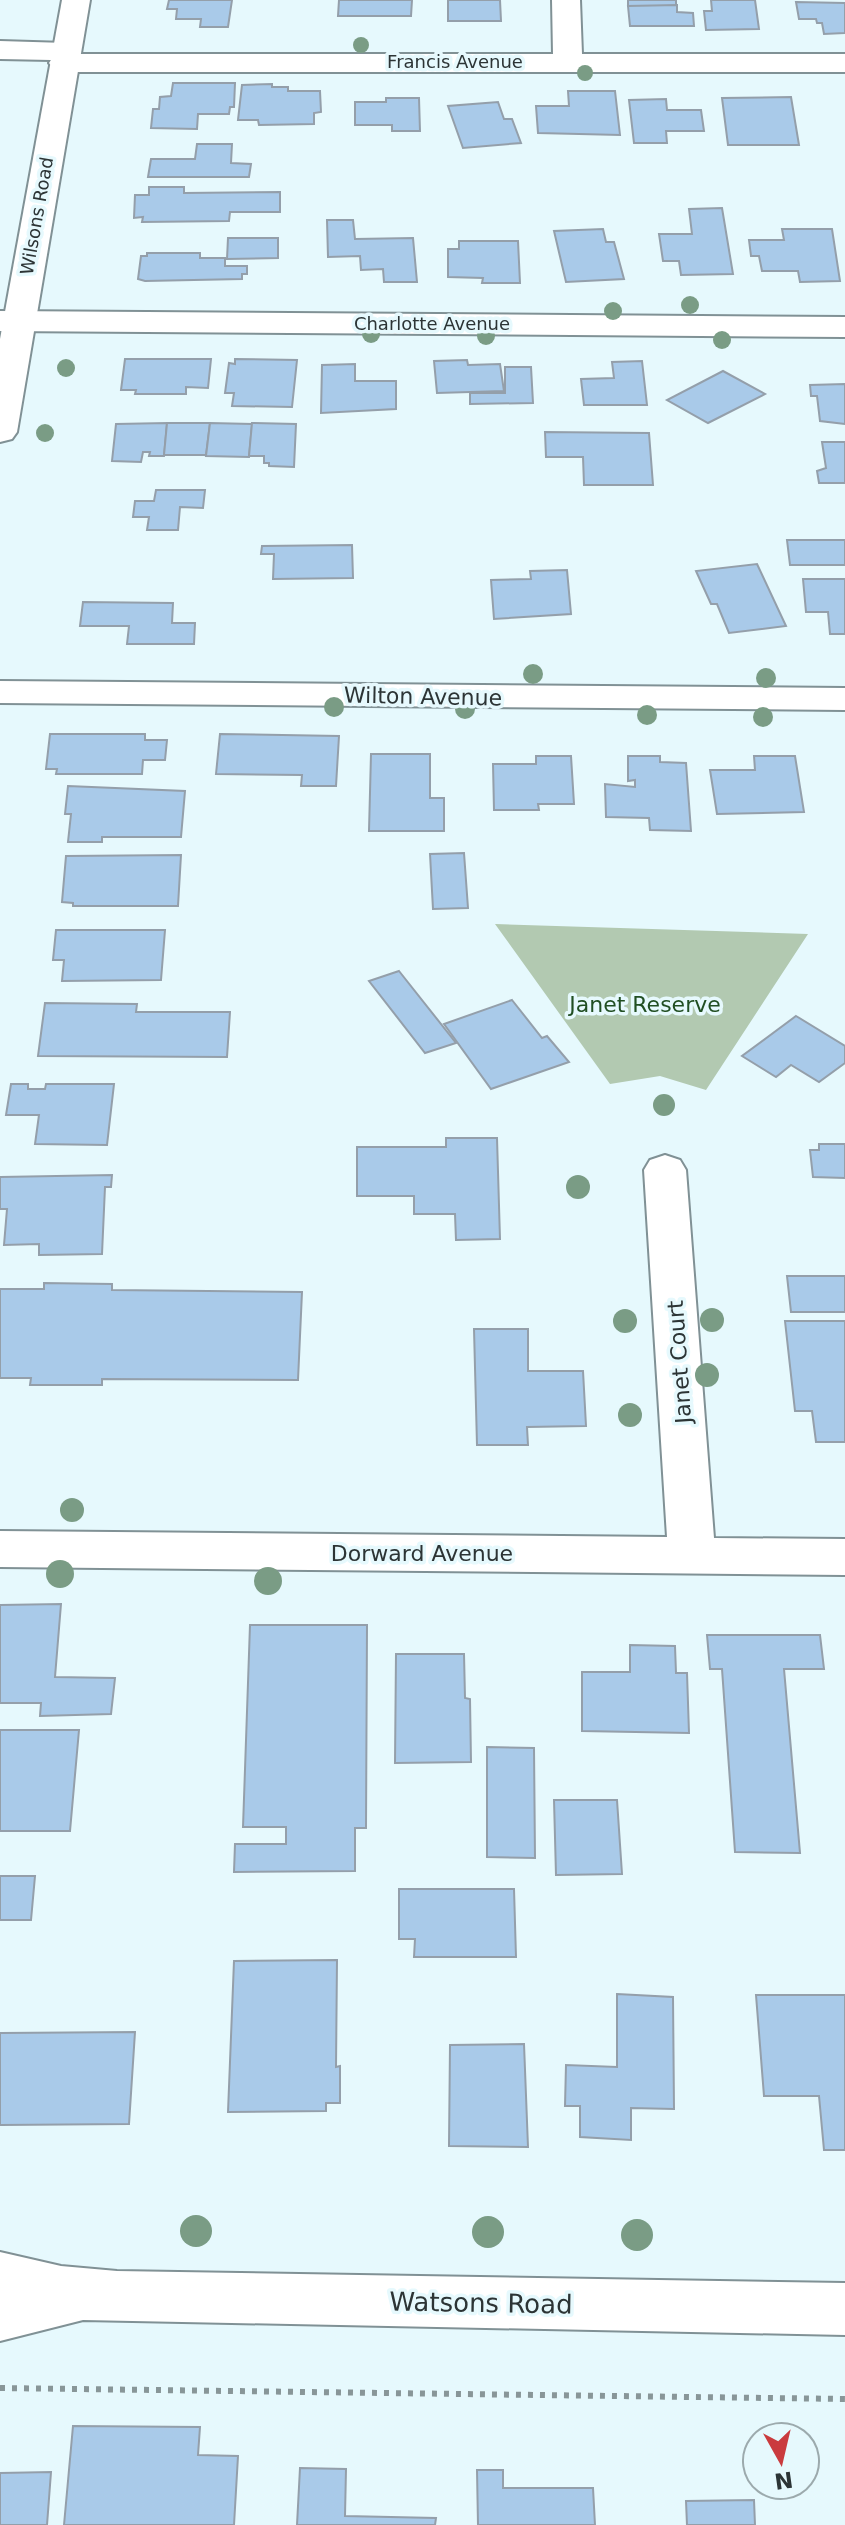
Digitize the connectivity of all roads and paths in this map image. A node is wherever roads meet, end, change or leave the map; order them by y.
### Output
1 (76, 0) edge
2 (566, 0) edge
3 (0, 50) edge
4 (65, 57) junction
5 (568, 61) junction
6 (845, 63) edge
7 (9, 321) edge
8 (845, 327) edge
9 (0, 432) edge
10 (0, 692) edge
11 (845, 699) edge
12 (665, 1170) dead end
13 (0, 1549) edge
14 (692, 1555) junction
15 (845, 1557) edge
16 (0, 2278) edge
17 (117, 2297) junction
18 (845, 2309) edge
19 (0, 2315) edge
20 (0, 2388) edge
21 (845, 2399) edge

1 - 4 street, Wilsons Road
2 - 5 street
3 - 4 street, Francis Avenue
4 - 5 street, Francis Avenue
4 - 7 street, Wilsons Road
5 - 6 street, Francis Avenue
7 - 8 street, Charlotte Avenue
7 - 9 street, Wilsons Road
10 - 11 street, Wilton Avenue
12 - 14 street, Janet Court
13 - 14 street, Dorward Avenue
14 - 15 street, Dorward Avenue
16 - 17 street, Watsons Road
17 - 18 street, Watsons Road
17 - 19 street, Watsons Road
20 - 21 path

